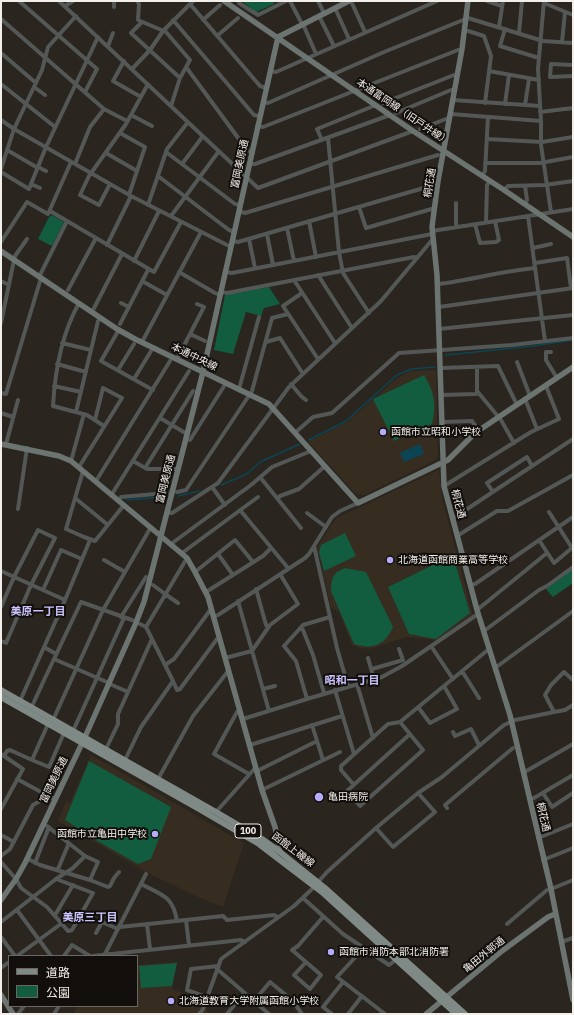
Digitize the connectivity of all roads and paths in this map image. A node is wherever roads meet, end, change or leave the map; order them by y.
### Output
1 (20, 1) edge
2 (60, 1) edge
3 (72, 1) edge
4 (114, 1) edge
5 (137, 1) edge
6 (240, 1) edge
7 (286, 1) edge
8 (290, 1) edge
9 (318, 1) edge
10 (437, 1) edge
11 (468, 1) edge
12 (487, 1) edge
13 (503, 1) edge
14 (522, 1) edge
15 (347, 2) edge
16 (544, 2) edge
17 (192, 3) edge
18 (222, 3) edge
19 (65, 6) junction
20 (114, 6) dead end
21 (502, 6) junction
22 (335, 8) junction
23 (565, 12) junction
24 (321, 14) junction
25 (573, 15) edge
26 (76, 16) junction
27 (238, 18) dead end
28 (1, 19) edge
29 (466, 19) junction
30 (173, 20) junction
31 (204, 20) junction
32 (142, 22) junction
33 (302, 24) junction
34 (499, 27) junction
35 (506, 29) junction
36 (163, 31) junction
37 (468, 31) dead end
38 (365, 32) junction
39 (113, 33) dead end
40 (519, 33) junction
41 (58, 36) junction
42 (217, 36) junction
43 (98, 37) junction
44 (278, 37) junction
45 (349, 39) junction
46 (540, 40) junction
47 (562, 42) junction
48 (573, 43) edge
49 (108, 46) junction
50 (334, 46) junction
51 (150, 50) junction
52 (458, 50) dead end
53 (1, 53) edge
54 (316, 54) junction
55 (45, 58) junction
56 (308, 58) junction
57 (539, 58) junction
58 (87, 60) junction
59 (124, 61) junction
60 (573, 65) edge
61 (186, 66) junction
62 (132, 69) junction
63 (270, 71) junction
64 (489, 71) junction
65 (332, 75) junction
66 (454, 75) dead end
67 (509, 75) junction
68 (573, 76) edge
69 (180, 78) junction
70 (529, 79) junction
71 (539, 80) junction
72 (1, 84) edge
73 (76, 84) junction
74 (148, 84) junction
75 (35, 85) junction
76 (266, 88) junction
77 (355, 90) junction
78 (452, 90) dead end
79 (85, 92) junction
80 (46, 96) dead end
81 (141, 97) junction
82 (453, 100) junction
83 (263, 102) junction
84 (382, 103) dead end
85 (485, 103) junction
86 (26, 104) junction
87 (505, 104) junction
88 (376, 105) junction
89 (525, 105) junction
90 (171, 106) junction
91 (540, 106) junction
92 (573, 108) edge
93 (104, 109) junction
94 (540, 112) junction
95 (393, 114) junction
96 (451, 114) junction
97 (131, 115) junction
98 (259, 116) junction
99 (488, 117) junction
100 (446, 119) dead end
101 (1, 120) edge
102 (127, 121) junction
103 (542, 121) junction
104 (188, 122) junction
105 (152, 126) dead end
106 (257, 126) junction
107 (55, 127) junction
108 (14, 129) junction
109 (420, 129) dead end
110 (413, 131) junction
111 (120, 133) junction
112 (203, 136) junction
113 (573, 137) edge
114 (328, 138) junction
115 (487, 139) junction
116 (322, 140) junction
117 (542, 142) junction
118 (46, 147) junction
119 (7, 150) junction
120 (219, 151) junction
121 (444, 151) junction
122 (166, 152) junction
123 (252, 152) junction
124 (106, 153) junction
125 (3, 155) edge
126 (438, 155) dead end
127 (573, 157) edge
128 (330, 161) junction
129 (543, 162) junction
130 (73, 163) junction
131 (485, 163) junction
132 (182, 164) junction
133 (249, 164) junction
134 (38, 168) junction
135 (1, 170) edge
136 (46, 171) dead end
137 (137, 171) junction
138 (91, 173) junction
139 (158, 176) junction
140 (482, 176) junction
141 (200, 177) junction
142 (246, 177) junction
143 (573, 180) edge
144 (490, 181) junction
145 (31, 184) junction
146 (110, 184) junction
147 (434, 185) dead end
148 (546, 185) junction
149 (332, 186) junction
150 (524, 186) junction
151 (40, 188) dead end
152 (504, 190) junction
153 (130, 195) junction
154 (185, 197) junction
155 (456, 203) dead end
156 (525, 204) junction
157 (148, 205) junction
158 (359, 207) junction
159 (240, 208) junction
160 (435, 208) junction
161 (573, 209) edge
162 (50, 211) junction
163 (159, 211) junction
164 (551, 212) junction
165 (335, 214) junction
166 (539, 214) junction
167 (170, 216) junction
168 (528, 216) junction
169 (67, 221) junction
170 (310, 221) junction
171 (496, 221) junction
172 (181, 222) junction
173 (486, 222) junction
174 (475, 224) junction
175 (457, 227) junction
176 (287, 228) junction
177 (201, 232) junction
178 (235, 232) junction
179 (267, 234) junction
180 (432, 235) junction
181 (573, 237) edge
182 (96, 238) junction
183 (26, 239) dead end
184 (249, 239) junction
185 (1, 242) edge
186 (232, 244) junction
187 (551, 244) dead end
188 (107, 245) junction
189 (533, 248) junction
190 (1, 251) edge
191 (339, 252) junction
192 (122, 254) junction
193 (316, 257) junction
194 (417, 258) junction
195 (14, 260) junction
196 (134, 261) junction
197 (294, 261) junction
198 (535, 263) junction
199 (273, 265) junction
200 (254, 268) junction
201 (535, 268) junction
202 (571, 269) edge
203 (148, 270) junction
204 (343, 270) junction
205 (179, 272) junction
206 (226, 272) junction
207 (318, 275) junction
208 (40, 278) junction
209 (294, 280) junction
210 (1, 281) edge
211 (142, 281) junction
212 (438, 284) junction
213 (9, 286) junction
214 (572, 288) edge
215 (68, 290) dead end
216 (221, 293) junction
217 (302, 293) junction
218 (539, 293) junction
219 (167, 295) junction
220 (79, 303) junction
221 (121, 303) dead end
222 (197, 304) dead end
223 (129, 307) junction
224 (438, 307) junction
225 (2, 312) edge
226 (92, 312) junction
227 (369, 313) junction
228 (288, 314) junction
229 (573, 315) edge
230 (259, 317) dead end
231 (542, 318) junction
232 (98, 321) dead end
233 (1, 323) edge
234 (120, 324) dead end
235 (352, 328) junction
236 (439, 329) junction
237 (117, 333) dead end
238 (190, 334) junction
239 (573, 338) edge
240 (206, 341) dead end
241 (545, 341) junction
242 (142, 342) junction
243 (266, 342) junction
244 (62, 343) junction
245 (335, 343) junction
246 (134, 344) dead end
247 (91, 350) junction
248 (151, 351) dead end
249 (440, 351) junction
250 (551, 352) dead end
251 (177, 359) junction
252 (318, 359) junction
253 (170, 361) dead end
254 (517, 362) dead end
255 (57, 364) junction
256 (477, 367) junction
257 (573, 367) edge
258 (440, 368) junction
259 (118, 370) junction
260 (189, 371) dead end
261 (86, 372) junction
262 (203, 372) junction
263 (303, 374) junction
264 (557, 378) junction
265 (134, 379) junction
266 (226, 383) junction
267 (291, 384) junction
268 (54, 386) junction
269 (546, 386) junction
270 (239, 389) junction
271 (153, 390) junction
272 (193, 391) dead end
273 (81, 392) junction
274 (1, 393) edge
275 (479, 393) junction
276 (250, 395) junction
277 (441, 395) junction
278 (528, 397) junction
279 (18, 400) dead end
280 (306, 400) dead end
281 (517, 405) junction
282 (272, 408) junction
283 (76, 412) junction
284 (1, 413) edge
285 (84, 414) junction
286 (13, 417) junction
287 (498, 417) junction
288 (160, 418) junction
289 (96, 420) junction
290 (442, 422) junction
291 (172, 425) junction
292 (104, 426) junction
293 (537, 429) junction
294 (297, 431) dead end
295 (479, 431) junction
296 (187, 434) junction
297 (573, 439) edge
298 (190, 440) dead end
299 (514, 443) junction
300 (3, 444) edge
301 (27, 448) junction
302 (311, 451) junction
303 (71, 461) junction
304 (133, 461) junction
305 (443, 462) junction
306 (325, 466) junction
307 (532, 466) junction
308 (145, 468) junction
309 (81, 469) junction
310 (178, 469) junction
311 (573, 476) edge
312 (260, 477) junction
313 (96, 482) junction
314 (444, 486) junction
315 (212, 488) junction
316 (176, 492) dead end
317 (493, 492) junction
318 (167, 493) dead end
319 (112, 494) junction
320 (258, 496) dead end
321 (75, 498) junction
322 (278, 498) junction
323 (119, 500) junction
324 (358, 503) junction
325 (124, 505) junction
326 (225, 505) junction
327 (18, 509) dead end
328 (240, 510) junction
329 (549, 512) dead end
330 (307, 513) dead end
331 (166, 514) junction
332 (573, 517) edge
333 (452, 519) junction
334 (108, 525) junction
335 (558, 526) junction
336 (151, 527) junction
337 (326, 527) junction
338 (301, 528) dead end
339 (161, 536) junction
340 (457, 536) junction
341 (90, 540) junction
342 (540, 540) junction
343 (171, 544) junction
344 (314, 545) junction
345 (271, 548) junction
346 (572, 549) edge
347 (182, 553) junction
348 (547, 553) junction
349 (218, 554) junction
350 (187, 558) junction
351 (82, 559) junction
352 (104, 560) dead end
353 (253, 562) junction
354 (573, 567) edge
355 (288, 568) junction
356 (1, 571) edge
357 (125, 572) junction
358 (195, 572) junction
359 (280, 574) junction
360 (232, 575) junction
361 (146, 576) dead end
362 (14, 577) junction
363 (31, 585) junction
364 (153, 585) dead end
365 (470, 585) junction
366 (256, 589) junction
367 (43, 590) junction
368 (206, 592) junction
369 (165, 594) junction
370 (65, 600) junction
371 (238, 601) junction
372 (178, 603) dead end
373 (1, 607) edge
374 (211, 609) junction
375 (103, 610) junction
376 (573, 611) edge
377 (478, 612) junction
378 (213, 616) junction
379 (122, 617) junction
380 (330, 617) junction
381 (132, 620) dead end
382 (140, 624) dead end
383 (146, 627) junction
384 (268, 628) junction
385 (300, 628) junction
386 (484, 631) junction
387 (152, 639) junction
388 (217, 639) dead end
389 (1, 641) edge
390 (431, 646) junction
391 (44, 647) junction
392 (400, 649) dead end
393 (489, 649) junction
394 (252, 651) junction
395 (56, 654) junction
396 (225, 658) junction
397 (368, 658) dead end
398 (54, 659) junction
399 (403, 660) junction
400 (405, 664) junction
401 (165, 665) junction
402 (495, 668) junction
403 (76, 669) junction
404 (372, 669) junction
405 (229, 670) junction
406 (462, 671) junction
407 (97, 678) junction
408 (374, 679) junction
409 (453, 679) junction
410 (573, 680) edge
411 (173, 681) junction
412 (110, 684) junction
413 (357, 684) junction
414 (275, 686) dead end
415 (348, 686) junction
416 (444, 686) junction
417 (1, 690) edge
418 (263, 690) junction
419 (335, 690) junction
420 (128, 692) junction
421 (324, 693) junction
422 (1, 697) edge
423 (479, 698) dead end
424 (307, 699) junction
425 (20, 701) junction
426 (34, 704) dead end
427 (573, 705) edge
428 (418, 708) junction
429 (240, 710) junction
430 (269, 711) junction
431 (554, 712) junction
432 (342, 716) junction
433 (243, 720) junction
434 (511, 721) junction
435 (50, 722) junction
436 (400, 722) junction
437 (312, 725) junction
438 (73, 731) junction
439 (453, 732) dead end
440 (64, 733) junction
441 (410, 734) junction
442 (373, 738) junction
443 (83, 740) junction
444 (317, 741) junction
445 (573, 744) edge
446 (250, 745) junction
447 (479, 745) junction
448 (513, 748) dead end
449 (106, 749) junction
450 (340, 752) dead end
451 (354, 754) junction
452 (2, 755) edge
453 (32, 760) junction
454 (125, 760) junction
455 (323, 760) junction
456 (257, 769) junction
457 (523, 773) junction
458 (249, 774) junction
459 (573, 775) edge
460 (17, 779) junction
461 (158, 779) junction
462 (354, 784) junction
463 (262, 790) junction
464 (418, 793) junction
465 (543, 793) junction
466 (573, 793) edge
467 (46, 795) junction
468 (54, 799) junction
469 (530, 799) junction
470 (447, 808) dead end
471 (1, 809) edge
472 (216, 812) junction
473 (573, 824) edge
474 (376, 828) junction
475 (1, 835) edge
476 (538, 838) junction
477 (14, 842) junction
478 (69, 843) junction
479 (573, 848) edge
480 (280, 852) junction
481 (1, 856) edge
482 (85, 856) junction
483 (30, 860) dead end
484 (543, 860) junction
485 (1, 862) edge
486 (35, 863) junction
487 (58, 869) junction
488 (66, 872) junction
489 (119, 872) dead end
490 (146, 874) dead end
491 (16, 879) junction
492 (56, 879) junction
493 (90, 880) junction
494 (573, 880) edge
495 (141, 884) junction
496 (316, 884) junction
497 (73, 885) junction
498 (549, 889) junction
499 (34, 897) junction
500 (303, 898) junction
501 (1, 900) edge
502 (17, 910) junction
503 (555, 914) junction
504 (55, 915) junction
505 (278, 917) junction
506 (323, 917) junction
507 (186, 920) junction
508 (177, 921) junction
509 (1, 922) edge
510 (62, 923) junction
511 (147, 924) junction
512 (506, 924) dead end
513 (119, 928) junction
514 (96, 934) dead end
515 (1, 937) edge
516 (573, 938) edge
517 (39, 940) junction
518 (245, 942) junction
519 (561, 942) junction
520 (189, 945) junction
521 (364, 948) junction
522 (150, 949) junction
523 (105, 954) junction
524 (15, 955) edge
525 (17, 955) edge
526 (50, 955) edge
527 (65, 955) edge
528 (88, 955) edge
529 (99, 955) edge
530 (398, 958) junction
531 (306, 962) junction
532 (217, 968) junction
533 (343, 982) junction
534 (244, 993) junction
535 (1, 995) edge
536 (362, 996) junction
537 (206, 997) junction
538 (573, 997) edge
539 (444, 1000) junction
540 (254, 1001) junction
541 (8, 1005) edge
542 (23, 1007) edge
543 (14, 1014) edge
544 (199, 1014) edge
545 (227, 1014) edge
546 (269, 1014) edge
547 (302, 1014) edge
548 (332, 1014) edge
549 (348, 1014) edge
550 (385, 1014) edge
551 (426, 1014) edge
552 (456, 1014) edge
553 (465, 1014) edge

1 - 41 street
2 - 19 street
3 - 19 street
4 - 20 street
5 - 32 street
6 - 7 street
8 - 33 street
9 - 24 street
10 - 38 street
11 - 29 street, 桐花通
12 - 21 street
13 - 21 street
14 - 40 street
15 - 22 street
15 - 38 street
16 - 23 street
16 - 46 street
17 - 30 street
17 - 31 street
18 - 31 street
18 - 44 street, 本通富岡線（旧戸井線）
19 - 26 street
21 - 34 street
22 - 24 street
22 - 45 street
23 - 25 street
23 - 47 street
24 - 33 street
24 - 50 street
26 - 41 street
26 - 43 street
27 - 42 street
28 - 55 street
29 - 34 street
29 - 65 street
29 - 82 street, 桐花通
30 - 36 street
30 - 98 street
31 - 42 street
32 - 36 street
32 - 51 street
33 - 44 street
33 - 54 street
34 - 35 street
35 - 40 street
35 - 57 street
36 - 51 street
36 - 61 street
37 - 64 street
38 - 45 street
39 - 49 street
40 - 46 street
41 - 55 street
41 - 58 street
42 - 76 street
43 - 49 street
43 - 58 street
44 - 56 street, 本通富岡線（旧戸井線）
44 - 63 street, 富岡美原通
45 - 50 street
46 - 47 street
46 - 57 street
47 - 48 street
49 - 59 street
50 - 54 street
51 - 62 street
51 - 69 street
52 - 77 street
53 - 75 street
54 - 56 street
55 - 73 street
55 - 75 street
56 - 63 street
56 - 65 street, 本通富岡線（旧戸井線）
57 - 71 street
58 - 73 street
58 - 79 street
59 - 62 street
59 - 81 street
60 - 68 street
61 - 69 street
61 - 123 street
62 - 74 street
63 - 76 street, 富岡美原通
64 - 67 street
64 - 85 street
65 - 77 street, 本通富岡線（旧戸井線）
65 - 83 street
66 - 84 street
67 - 70 street
67 - 87 street
69 - 90 street
70 - 71 street
70 - 89 street
71 - 91 street
72 - 86 street
73 - 79 street
73 - 107 street
74 - 81 street
74 - 90 street
75 - 80 street
75 - 86 street
76 - 83 street, 富岡美原通
77 - 88 street, 本通富岡線（旧戸井線）
77 - 106 street
78 - 95 street
79 - 93 street
81 - 97 street
82 - 85 street
82 - 96 street, 桐花通
83 - 98 street, 富岡美原通
85 - 87 street
86 - 107 street
86 - 108 street
87 - 89 street
88 - 95 street, 本通富岡線（旧戸井線）
88 - 116 street
89 - 91 street
90 - 104 street
91 - 94 street
92 - 94 street
93 - 102 street
93 - 130 street
94 - 103 street
95 - 110 street, 本通富岡線（旧戸井線）
95 - 114 street
96 - 99 street
96 - 121 street, 桐花通
97 - 102 street
97 - 105 street
98 - 106 street, 富岡美原通
99 - 103 street
99 - 115 street
100 - 109 street
101 - 108 street
102 - 111 street
103 - 117 street
104 - 112 street
104 - 122 street
106 - 123 street, 富岡美原通
107 - 118 street
108 - 118 street
108 - 119 street
110 - 121 street, 本通富岡線（旧戸井線）
110 - 128 street
111 - 124 street
111 - 137 street
112 - 120 street
112 - 132 street
113 - 117 street
114 - 116 street
114 - 128 street
115 - 117 street
115 - 131 street
116 - 133 street
117 - 129 street
118 - 130 street
118 - 134 street
119 - 125 street
119 - 134 street
120 - 141 street
120 - 142 street
121 - 140 street, 本通富岡線（旧戸井線）
121 - 160 street, 桐花通
122 - 132 street
122 - 139 street
123 - 133 street, 富岡美原通
124 - 137 street
124 - 138 street
125 - 135 street
126 - 149 street
127 - 129 street
128 - 142 street
128 - 149 street
129 - 131 street
129 - 148 street
130 - 138 street
130 - 162 street
131 - 140 street
132 - 141 street
133 - 142 street, 富岡美原通
134 - 136 street
134 - 145 street
135 - 145 street
137 - 153 street
138 - 146 street
138 - 146 street
139 - 154 street
139 - 157 street
140 - 144 street, 本通富岡線（旧戸井線）
141 - 154 street
141 - 159 street
142 - 159 street, 富岡美原通
143 - 148 street
144 - 152 street, 本通富岡線（旧戸井線）
144 - 173 street
145 - 151 street
146 - 153 street
147 - 158 street
148 - 150 street
148 - 164 street
149 - 159 street
149 - 165 street
150 - 152 street
150 - 156 street
152 - 156 street, 本通富岡線（旧戸井線）
153 - 157 street
153 - 188 street
154 - 167 street
154 - 178 street
155 - 175 street
156 - 166 street, 本通富岡線（旧戸井線）
157 - 163 street
158 - 160 street
158 - 165 street
159 - 178 street, 富岡美原通
160 - 180 street, 桐花通
161 - 164 street
162 - 169 street
162 - 185 street
163 - 167 street
163 - 196 street
164 - 166 street
165 - 170 street
165 - 191 street
166 - 168 street
166 - 181 street, 本通富岡線（旧戸井線）
167 - 172 street
168 - 171 street
168 - 189 street
169 - 182 street
169 - 208 street
170 - 176 street
170 - 193 street
171 - 173 street
171 - 174 street
172 - 177 street
172 - 203 street
173 - 174 street
174 - 175 street
175 - 180 street
176 - 179 street
176 - 197 street
177 - 186 street
177 - 205 street
178 - 186 street, 富岡美原通
179 - 184 street
179 - 199 street
180 - 191 street
180 - 194 street
180 - 212 street, 桐花通
182 - 188 street
182 - 215 street
183 - 195 street
184 - 186 street
184 - 200 street
186 - 206 street, 富岡美原通
187 - 189 street
188 - 192 street
189 - 198 street
190 - 195 street, 本通中央線
191 - 193 street
191 - 204 street
192 - 196 street
192 - 226 street
193 - 197 street
194 - 204 street
194 - 227 street
195 - 208 street, 本通中央線
195 - 213 street
196 - 203 street
197 - 199 street
198 - 201 street
198 - 202 street
199 - 200 street
200 - 206 street
201 - 212 street
201 - 218 street
202 - 214 street
203 - 211 street
204 - 207 street
204 - 227 street
205 - 216 street
205 - 219 street
206 - 216 street, 富岡美原通
207 - 209 street
207 - 235 street
208 - 220 street, 本通中央線
208 - 274 street
209 - 216 street
209 - 217 street
210 - 213 street
211 - 219 street
211 - 223 street
212 - 224 street, 桐花通
213 - 225 street
214 - 218 street
216 - 262 street, 富岡美原通
217 - 228 street
217 - 245 street
218 - 224 street
218 - 231 street
219 - 242 street
220 - 226 street, 本通中央線
220 - 244 street
221 - 223 street
222 - 238 street
223 - 234 street
224 - 236 street, 桐花通
225 - 233 street
226 - 242 street, 本通中央線
227 - 235 street
228 - 243 street
228 - 252 street
229 - 231 street
230 - 270 street
231 - 236 street
231 - 241 street
232 - 247 street
235 - 245 street
236 - 249 street, 桐花通
237 - 259 street
238 - 240 street
238 - 251 street
239 - 241 street
241 - 249 street
242 - 251 street, 本通中央線
243 - 263 street
243 - 276 street
244 - 247 street
244 - 255 street
245 - 252 street
246 - 259 street
247 - 261 street
248 - 265 street
249 - 258 street, 桐花通
249 - 294 street
250 - 264 street
251 - 262 street, 本通中央線
252 - 263 street
253 - 271 street
254 - 278 street
255 - 261 street
255 - 268 street
256 - 258 street
256 - 275 street
256 - 281 street
257 - 264 street
258 - 277 street, 桐花通
259 - 265 street
260 - 288 street
261 - 273 street
262 - 266 street, 本通中央線
262 - 296 street, 富岡美原通
263 - 267 street
264 - 269 street
265 - 271 street
266 - 270 street, 本通中央線
266 - 298 street
267 - 280 street
267 - 282 street
268 - 273 street
268 - 283 street
269 - 278 street
269 - 293 street
270 - 276 street, 本通中央線
271 - 313 street
272 - 291 street
273 - 283 street
275 - 277 street
275 - 287 street
276 - 282 street, 本通中央線
276 - 316 street
277 - 290 street, 桐花通
278 - 281 street
278 - 293 street
279 - 286 street
281 - 287 street
282 - 302 street, 本通中央線
282 - 315 street
283 - 285 street
284 - 286 street
285 - 289 street
285 - 303 street
286 - 300 street
287 - 295 street
287 - 299 street
288 - 291 street
288 - 304 street
289 - 292 street
289 - 292 street
290 - 295 street
290 - 305 street, 桐花通
291 - 296 street
291 - 308 street
292 - 309 street
293 - 299 street
295 - 305 street
296 - 310 street, 富岡美原通
297 - 307 street
299 - 314 street
300 - 301 street
301 - 303 street
301 - 327 street
302 - 306 street, 本通中央線
302 - 312 street
303 - 309 street
304 - 308 street
304 - 319 street
305 - 314 street, 桐花通
305 - 324 street
306 - 322 street
306 - 324 street, 本通中央線
307 - 317 street
307 - 317 street
308 - 310 street
309 - 313 street
309 - 321 street
310 - 331 street, 富岡美原通
311 - 340 street
312 - 322 street
312 - 326 street
313 - 319 street
314 - 333 street, 桐花通
315 - 326 street
315 - 331 street
317 - 333 street
318 - 323 street
319 - 323 street
320 - 328 street
321 - 334 street
321 - 341 street
322 - 338 street
323 - 325 street
324 - 337 street
325 - 334 street
325 - 336 street
326 - 343 street
328 - 345 street
328 - 347 street
329 - 335 street
330 - 337 street
331 - 339 street, 富岡美原通
332 - 335 street
333 - 340 street, 桐花通
334 - 341 street
335 - 342 street
335 - 346 street
336 - 339 street
336 - 357 street
337 - 344 street
339 - 343 street
339 - 412 street, 富岡美原通
340 - 365 street, 桐花通
341 - 351 street
342 - 348 street
342 - 365 street
343 - 347 street
344 - 355 street
344 - 380 street
345 - 353 street
345 - 355 street
346 - 348 street
347 - 350 street
348 - 377 street
349 - 353 street
349 - 358 street
349 - 360 street
350 - 358 street
350 - 369 street
351 - 367 street
351 - 370 street
352 - 357 street
353 - 360 street
354 - 386 street
355 - 359 street
356 - 362 street
357 - 375 street
358 - 368 street
359 - 366 street
359 - 384 street
360 - 368 street
361 - 379 street
362 - 363 street
362 - 363 street
362 - 373 street
363 - 367 street
363 - 389 street
364 - 369 street
365 - 377 street, 桐花通
366 - 371 street
366 - 384 street
367 - 370 street
368 - 374 street
369 - 372 street
369 - 383 street
370 - 391 street
371 - 378 street
371 - 394 street
374 - 378 street
374 - 401 street
375 - 379 street
375 - 395 street
375 - 403 street
376 - 402 street
377 - 386 street, 桐花通
377 - 390 street
378 - 396 street
379 - 381 street
379 - 407 street
380 - 385 street
380 - 415 street
382 - 383 street
383 - 387 street
384 - 394 street
385 - 421 street
385 - 424 street
386 - 393 street, 桐花通
387 - 401 street
387 - 420 street
388 - 411 street
390 - 400 street
390 - 409 street
391 - 395 street
391 - 425 street
392 - 399 street
393 - 402 street, 桐花通
393 - 406 street
394 - 396 street
394 - 418 street
395 - 398 street
396 - 405 street
397 - 404 street
398 - 403 street
398 - 426 street
399 - 400 street
399 - 404 street
400 - 408 street
401 - 411 street
402 - 434 street, 桐花通
403 - 407 street
403 - 435 street
404 - 408 street
405 - 429 street
405 - 461 street
406 - 409 street
406 - 423 street
407 - 412 street
407 - 438 street
408 - 413 street
409 - 416 street
410 - 431 street
411 - 454 street
412 - 420 street
412 - 443 street, 富岡美原通
413 - 415 street
413 - 442 street
414 - 418 street
415 - 419 street
416 - 428 street
416 - 428 street
417 - 425 main road, 函館上磯線 / 100
418 - 430 street
419 - 421 street
419 - 432 street
420 - 449 street
421 - 424 street
422 - 435 main road, 函館上磯線 / 100
424 - 430 street
425 - 435 main road, 函館上磯線 / 100
427 - 431 street
428 - 436 street
429 - 433 street
429 - 458 street
430 - 433 street
431 - 434 street
432 - 437 street
432 - 451 street
433 - 446 street
434 - 447 street
434 - 457 street, 桐花通
435 - 438 main road, 函館上磯線 / 100
435 - 440 main road, 函館上磯線 / 100
435 - 453 street
436 - 441 street
436 - 442 street
437 - 444 street
437 - 446 street
438 - 443 main road, 函館上磯線 / 100
439 - 447 street
440 - 443 main road, 函館上磯線 / 100
440 - 453 street
441 - 462 street
441 - 462 street
442 - 451 street
443 - 449 main road, 函館上磯線 / 100
443 - 468 street, 富岡美原通
443 - 496 main road, 函館上磯線 / 100
444 - 455 street
444 - 456 street
445 - 457 street
446 - 456 street
447 - 464 street
448 - 470 street
449 - 454 main road, 函館上磯線 / 100
450 - 455 street
451 - 462 street
452 - 453 street
452 - 460 street
454 - 461 main road, 函館上磯線 / 100
455 - 463 street
456 - 458 street
456 - 463 street
457 - 469 street, 桐花通
458 - 472 street
459 - 465 street
460 - 467 street
460 - 471 street
461 - 472 main road, 函館上磯線 / 100
463 - 480 street
464 - 474 street
464 - 474 street
465 - 466 street
465 - 469 street
467 - 468 street
467 - 477 street
468 - 491 street, 富岡美原通
469 - 476 street, 桐花通
472 - 480 main road, 函館上磯線 / 100
473 - 476 street
474 - 496 street
475 - 477 street
476 - 484 street, 桐花通
477 - 481 street
478 - 482 street
478 - 486 street
478 - 487 street
479 - 484 street
480 - 496 main road, 函館上磯線 / 100
482 - 488 street
482 - 493 street
483 - 486 street
484 - 498 street, 桐花通
485 - 491 street
486 - 487 street
487 - 488 street
488 - 492 street
488 - 493 street
489 - 493 street
490 - 495 street
491 - 499 street
491 - 501 street, 富岡美原通
492 - 497 street
492 - 499 street
494 - 498 street
495 - 508 street
495 - 513 street
496 - 500 street
496 - 530 main road, 函館上磯線 / 100
497 - 504 street
497 - 510 street
498 - 503 street, 桐花通
498 - 512 street
499 - 502 street
499 - 504 street
500 - 505 street
500 - 506 street
502 - 509 street
502 - 517 street
503 - 519 street, 桐花通
503 - 539 street, 亀田外郭通
504 - 510 street
505 - 507 street
505 - 518 street
506 - 521 street
506 - 531 street
507 - 508 street
507 - 520 street
508 - 511 street
510 - 517 street
511 - 513 street
511 - 522 street
513 - 514 street
513 - 523 street
515 - 524 street
516 - 519 street
517 - 525 street
517 - 526 street
518 - 520 street
518 - 532 street
519 - 538 street, 桐花通
520 - 522 street
521 - 530 street
521 - 533 street
522 - 523 street
523 - 529 street
527 - 528 street
530 - 539 main road, 函館上磯線 / 100
531 - 531 street
532 - 534 street
532 - 537 street
532 - 537 street
533 - 536 street
533 - 548 street
534 - 540 street
534 - 545 street
535 - 541 street
536 - 549 street
536 - 550 street
537 - 544 street
539 - 551 street, 亀田外郭通
539 - 552 main road, 函館上磯線 / 100
539 - 553 main road, 函館上磯線 / 100
540 - 546 street
540 - 547 street
542 - 543 street

